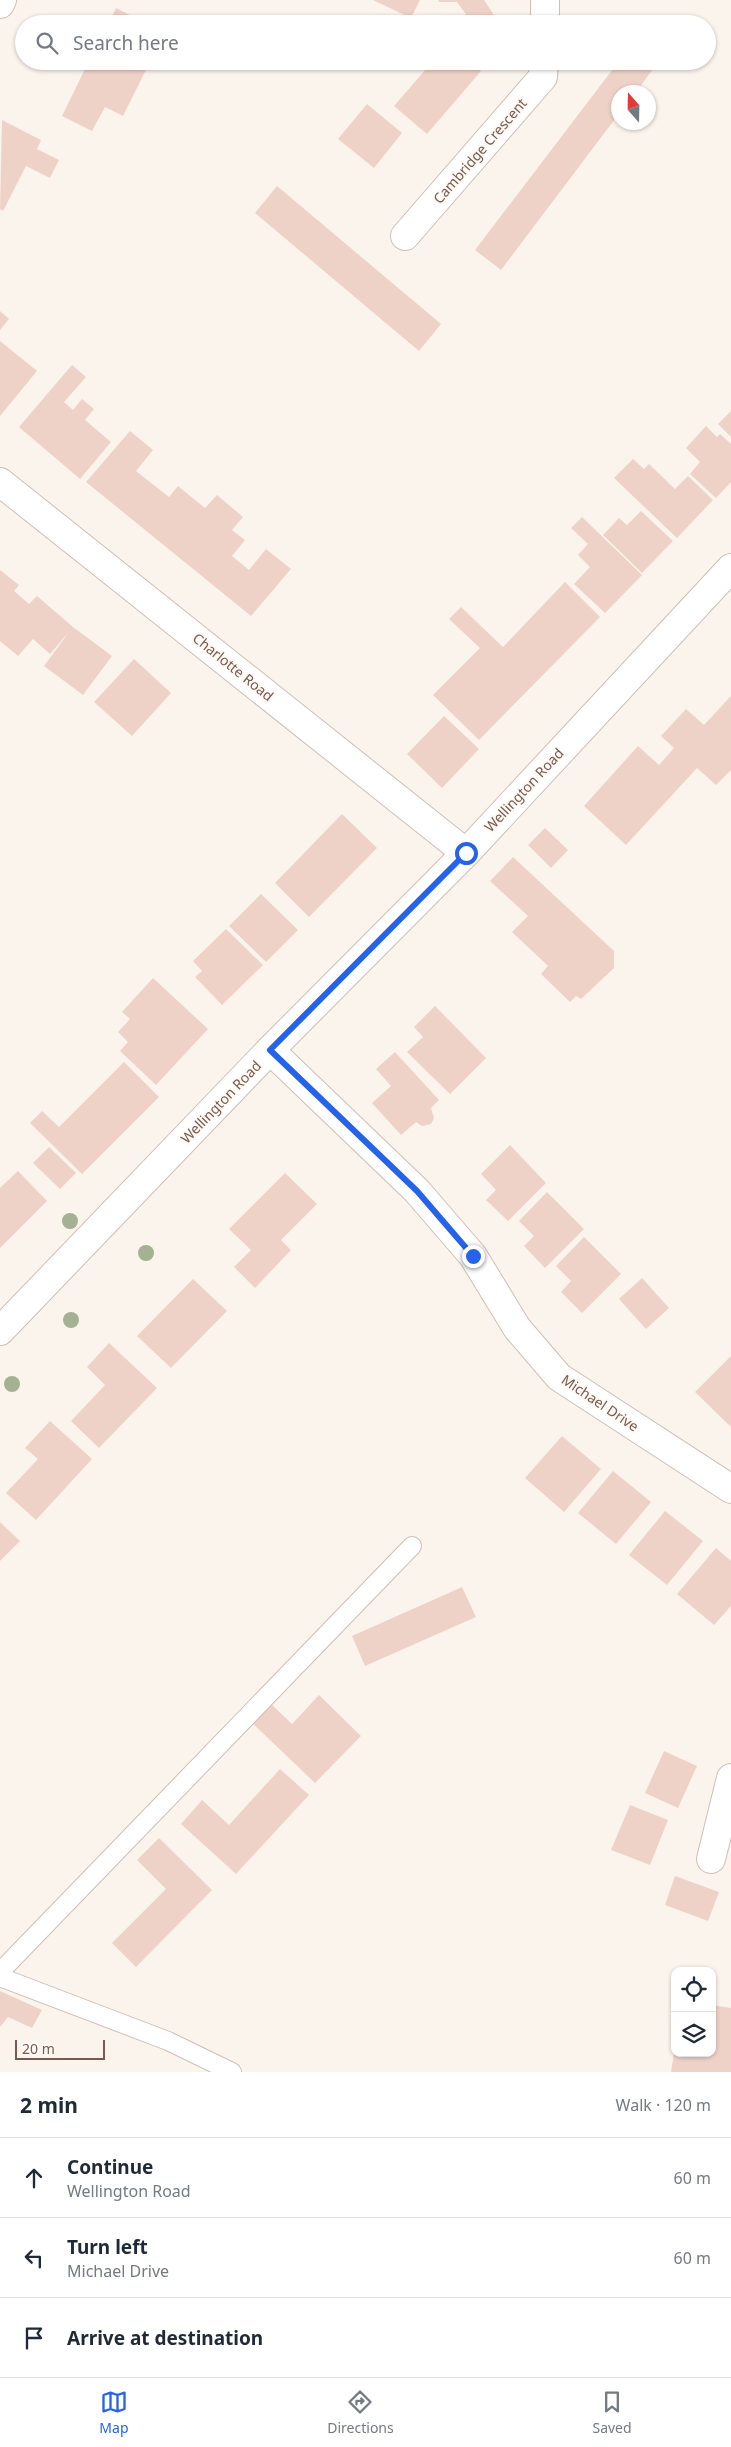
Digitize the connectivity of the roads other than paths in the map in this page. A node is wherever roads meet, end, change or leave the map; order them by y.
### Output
1 (2, 0) edge
2 (545, 0) edge
3 (0, 4) edge
4 (545, 15) edge
5 (543, 70) edge
6 (405, 236) dead end
7 (0, 482) edge
8 (731, 568) edge
9 (466, 853) junction
10 (270, 1050) junction
11 (0, 1331) edge
12 (731, 1489) edge
13 (412, 1546) dead end
14 (731, 1778) edge
15 (712, 1859) dead end
16 (0, 1972) edge
17 (0, 1977) edge
18 (232, 2072) edge

1 - 3 street
2 - 4 street
5 - 6 street, Cambridge Crescent
7 - 9 street, Charlotte Road
8 - 9 street, Wellington Road
9 - 10 street, Wellington Road
10 - 11 street, Wellington Road
10 - 12 street, Michael Drive
13 - 16 lane
14 - 15 street
17 - 18 lane

